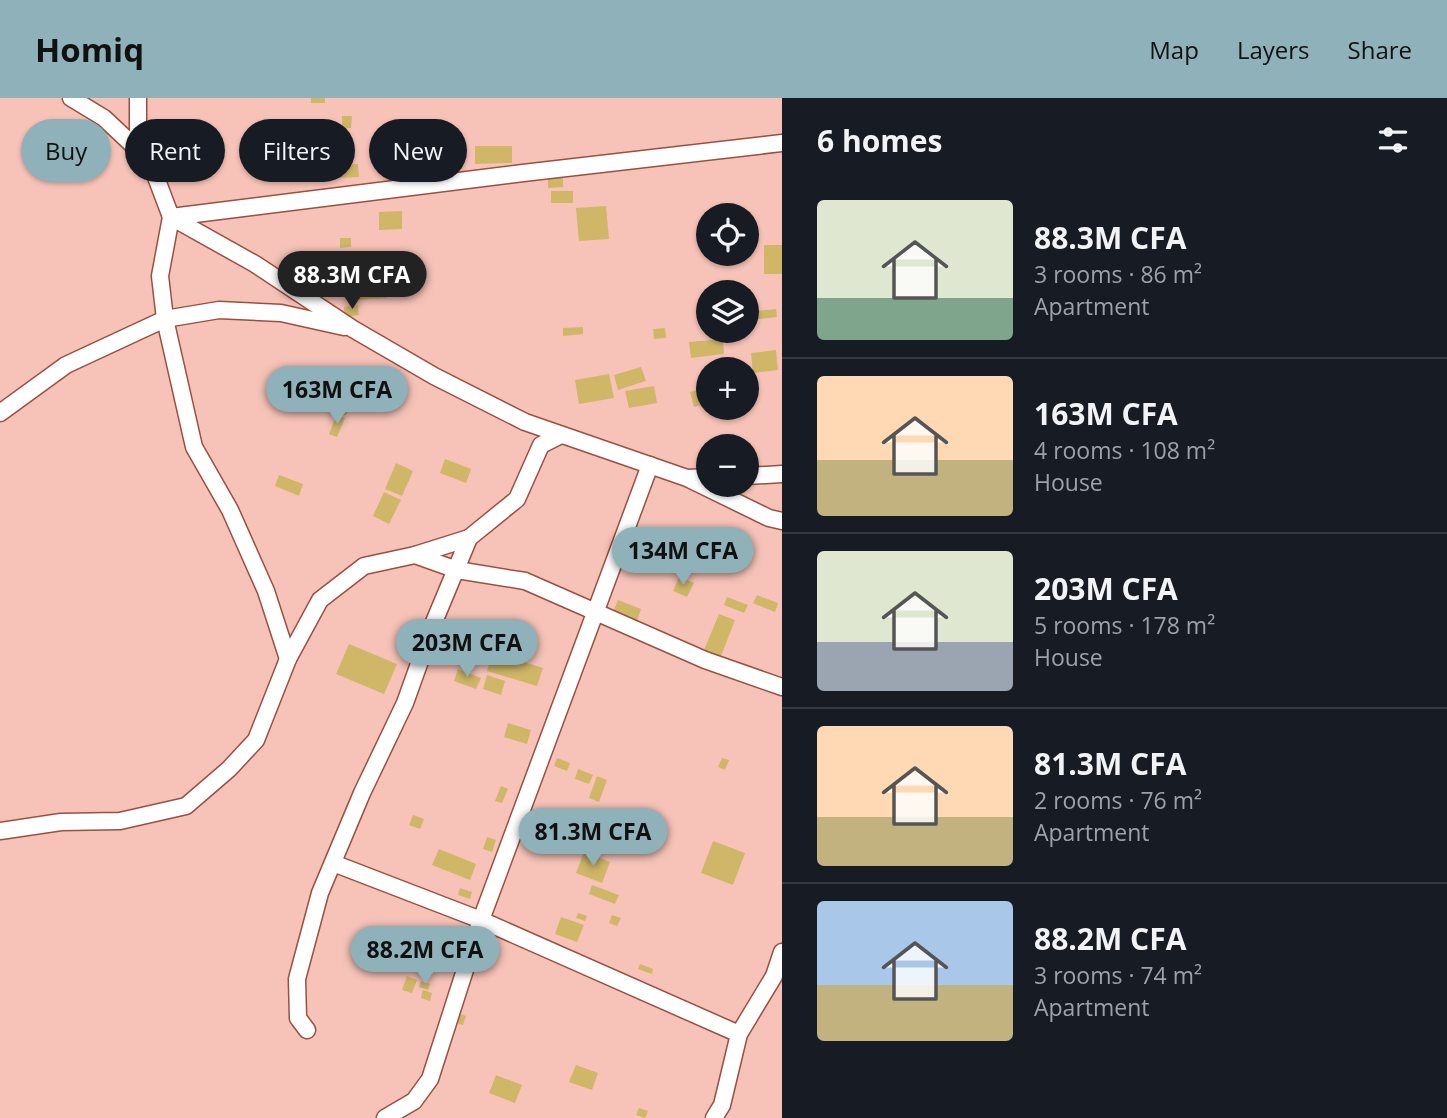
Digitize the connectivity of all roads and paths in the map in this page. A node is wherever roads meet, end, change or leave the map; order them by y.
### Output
1 (71, 98) edge
2 (138, 98) edge
3 (138, 119) edge
4 (125, 138) edge
5 (782, 143) edge
6 (158, 182) edge
7 (171, 217) junction
8 (165, 319) junction
9 (353, 329) junction
10 (0, 414) edge
11 (561, 435) junction
12 (650, 465) junction
13 (782, 474) edge
14 (759, 475) edge
15 (687, 478) junction
16 (696, 478) edge
17 (782, 521) edge
18 (469, 538) junction
19 (415, 555) junction
20 (457, 570) junction
21 (595, 611) junction
22 (288, 659) junction
23 (782, 687) edge
24 (0, 831) edge
25 (333, 863) junction
26 (481, 919) junction
27 (782, 952) edge
28 (307, 1030) dead end
29 (739, 1034) junction
30 (385, 1118) edge
31 (714, 1118) edge

1 - 4 street
2 - 3 street
5 - 7 street
6 - 7 street
7 - 8 street
7 - 9 street
8 - 9 street
8 - 10 street
8 - 22 street
9 - 11 street
11 - 12 street
11 - 18 street
12 - 15 street
12 - 21 street
13 - 14 street
15 - 16 street
15 - 17 street
18 - 19 street
18 - 20 street
19 - 20 street
19 - 22 street
20 - 21 street
20 - 25 street
21 - 23 street
21 - 26 street
22 - 24 street
25 - 26 street
25 - 28 street
26 - 29 street
26 - 30 street
27 - 29 street
29 - 31 street

